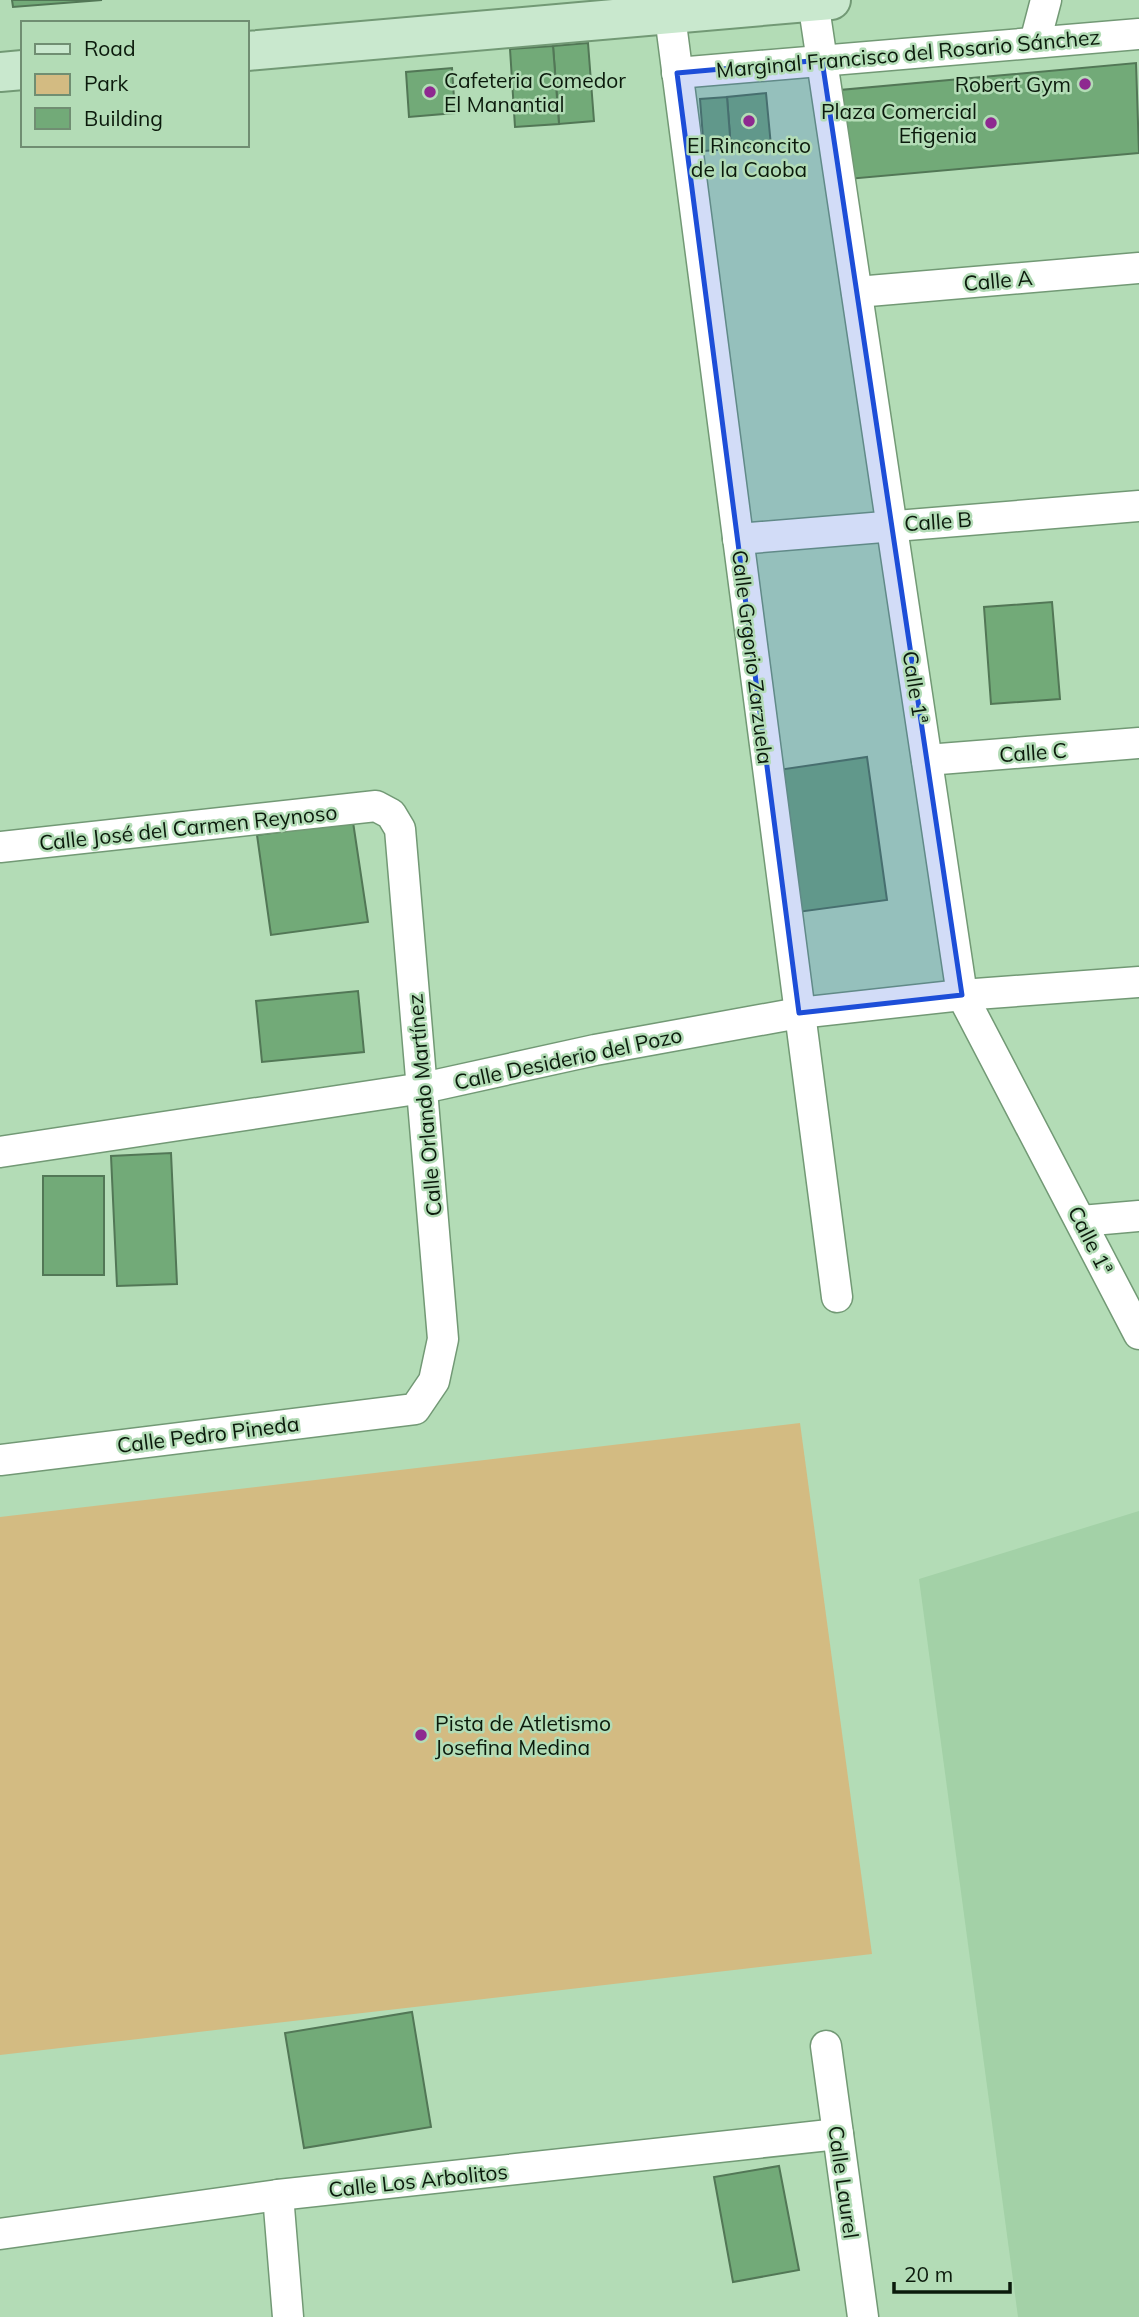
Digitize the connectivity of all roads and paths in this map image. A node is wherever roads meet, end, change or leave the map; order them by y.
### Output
1 (1046, 0) edge
2 (822, 1) edge
3 (755, 3) edge
4 (670, 16) junction
5 (1139, 34) edge
6 (1035, 42) junction
7 (248, 51) edge
8 (822, 60) junction
9 (21, 70) edge
10 (0, 72) edge
11 (677, 74) junction
12 (1139, 268) edge
13 (856, 292) junction
14 (1139, 506) edge
15 (891, 524) junction
16 (737, 539) junction
17 (1139, 743) edge
18 (927, 760) junction
19 (376, 806) joint
20 (0, 847) edge
21 (1139, 982) edge
22 (962, 995) junction
23 (799, 1013) junction
24 (423, 1088) junction
25 (0, 1152) edge
26 (1139, 1216) edge
27 (1081, 1221) junction
28 (837, 1297) dead end
29 (1139, 1334) edge
30 (415, 1409) joint
31 (0, 1460) edge
32 (826, 2046) dead end
33 (838, 2134) junction
34 (278, 2195) junction
35 (0, 2234) edge
36 (288, 2317) edge
37 (863, 2317) edge

1 - 6 street
2 - 3 main road
2 - 8 street, Calle 1ª
3 - 4 main road
4 - 7 main road
4 - 11 street, Calle Grgorio Zarzuela
5 - 6 street, Marginal Francisco del Rosario Sánchez
6 - 8 street, Marginal Francisco del Rosario Sánchez
8 - 11 street, Marginal Francisco del Rosario Sánchez
8 - 13 street, Calle 1ª
9 - 10 main road
11 - 16 street, Calle Grgorio Zarzuela
12 - 13 street, Calle A
13 - 15 street, Calle 1ª
14 - 15 street, Calle B
15 - 16 street, Calle B
15 - 18 street, Calle 1ª
16 - 23 street, Calle Grgorio Zarzuela
17 - 18 street, Calle C
18 - 22 street, Calle 1ª
19 - 20 street, Calle José del Carmen Reynoso
19 - 24 street, Calle Orlando Martínez
21 - 22 street, Calle Desiderio del Pozo
22 - 23 street, Calle Desiderio del Pozo
22 - 27 street, Calle 1ª
23 - 24 street, Calle Desiderio del Pozo
23 - 28 street, Calle Grgorio Zarzuela
24 - 25 street, Calle Desiderio del Pozo
24 - 30 street, Calle Orlando Martínez
26 - 27 street
27 - 29 street, Calle 1ª
30 - 31 street, Calle Pedro Pineda
32 - 33 street, Calle Laurel
33 - 34 street, Calle Los Arbolitos
33 - 37 street, Calle Laurel
34 - 35 street, Calle Los Arbolitos
34 - 36 street

